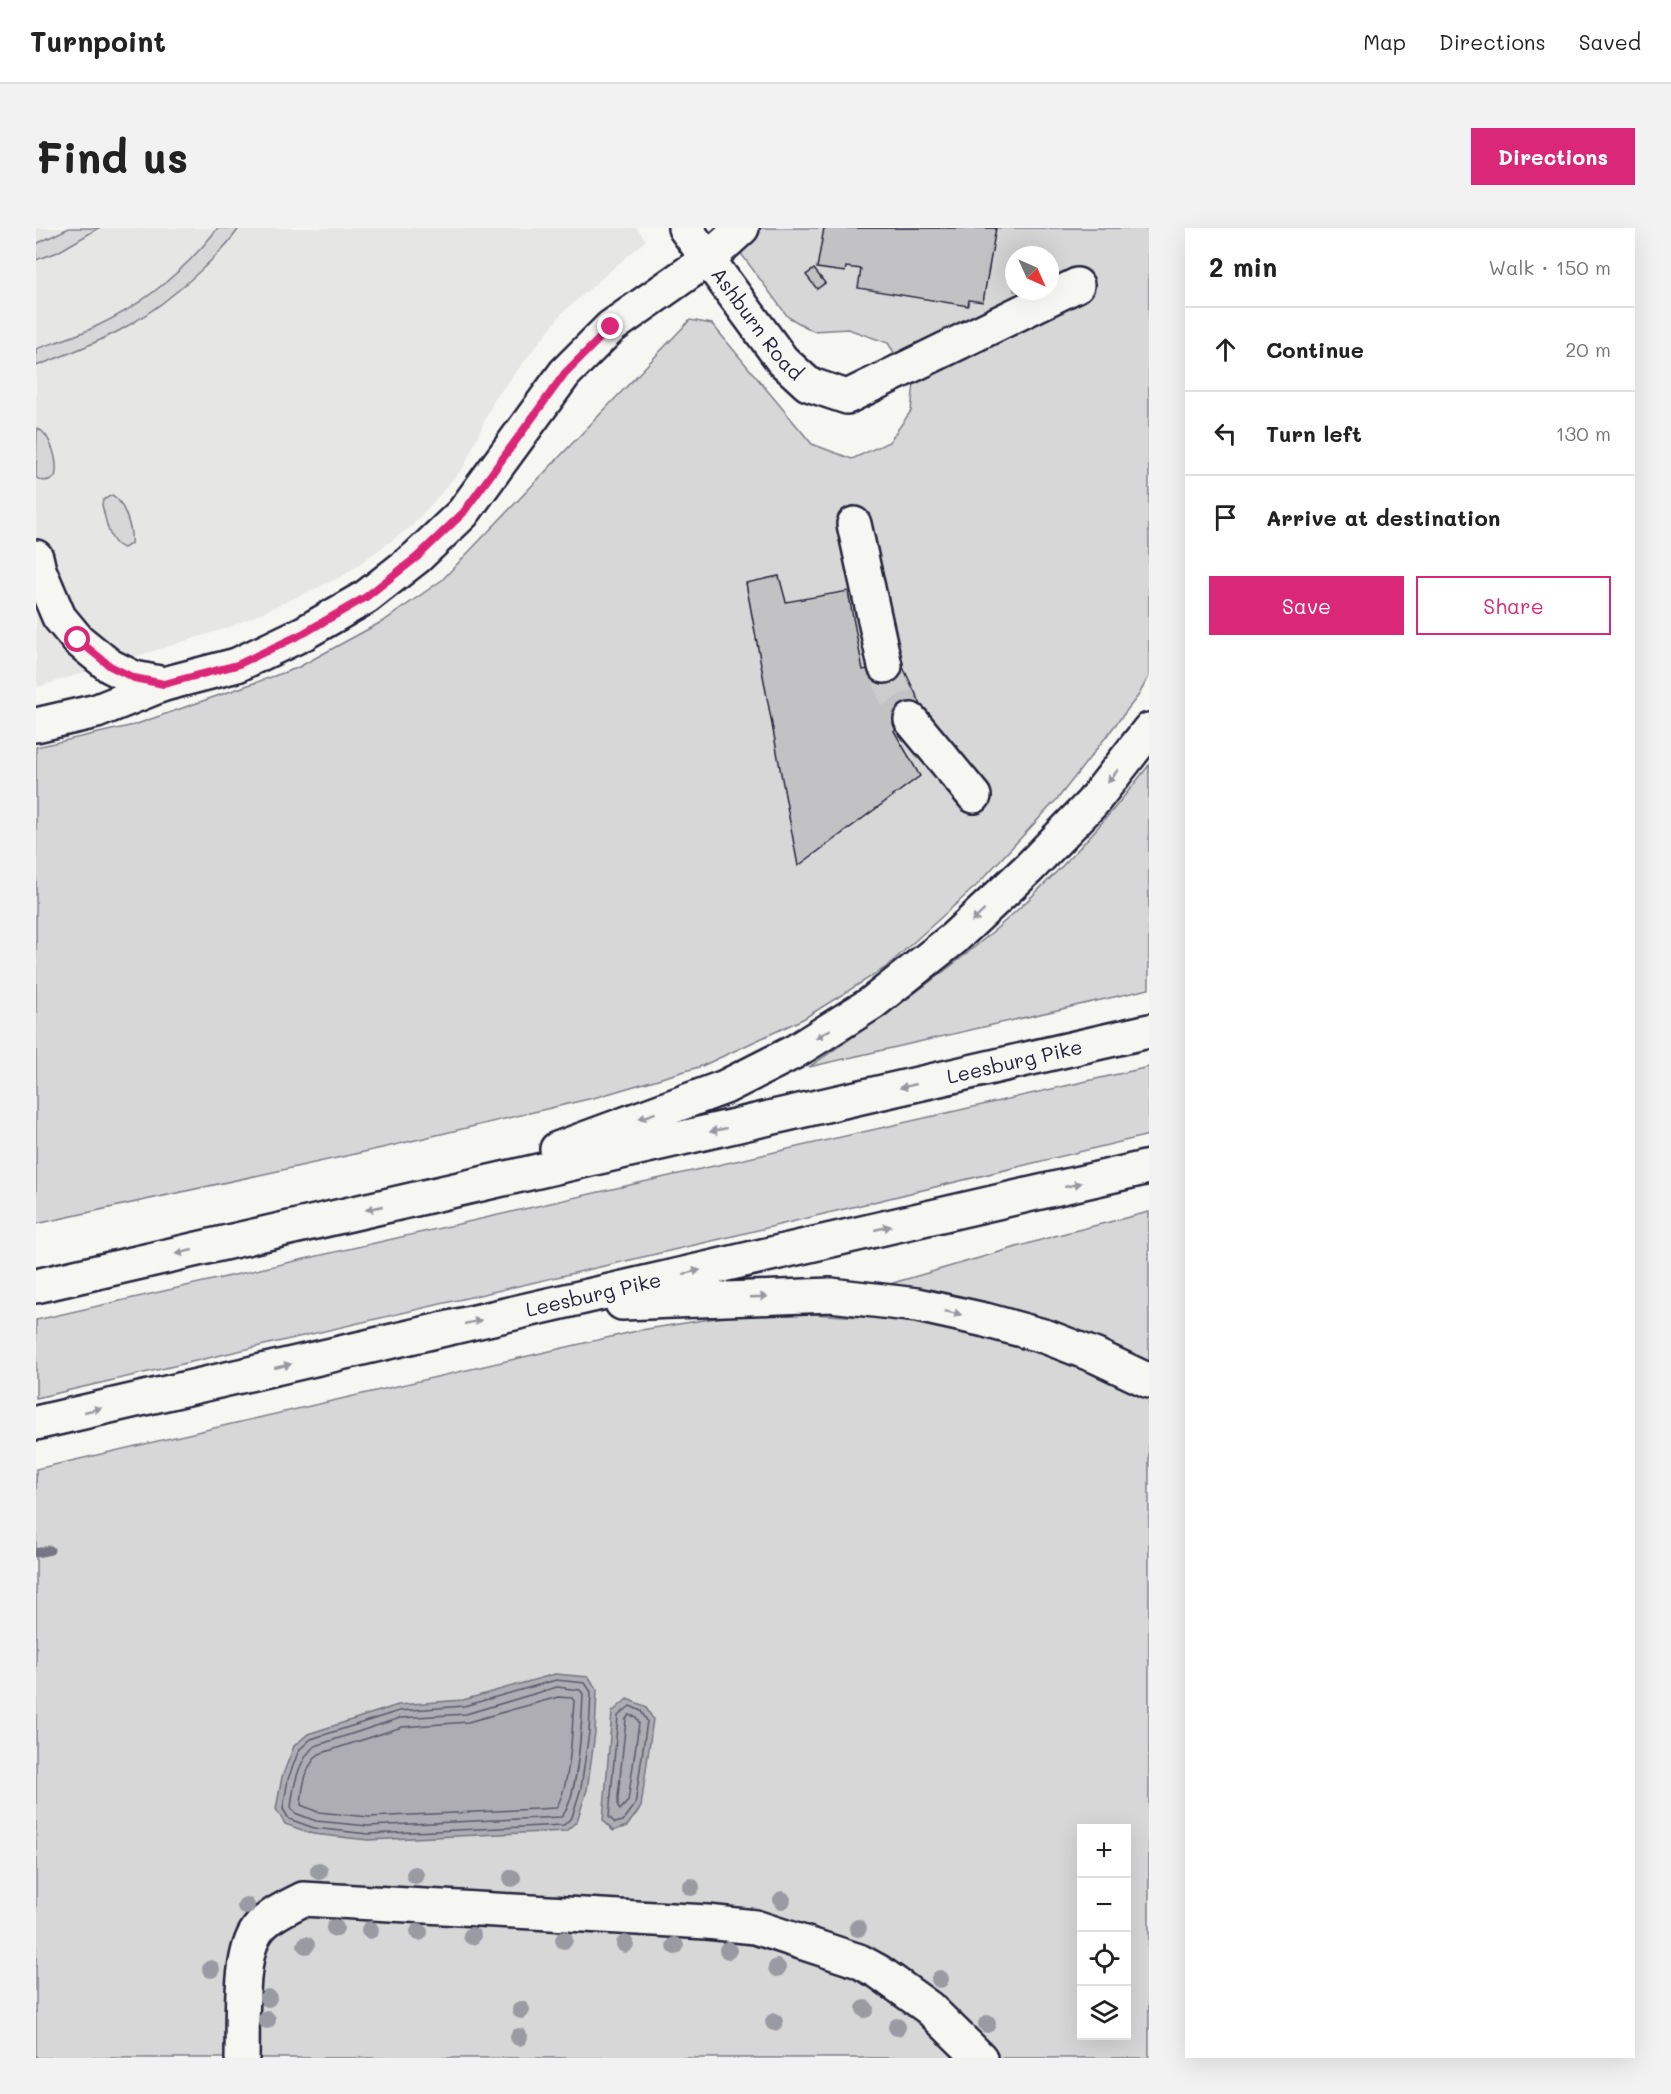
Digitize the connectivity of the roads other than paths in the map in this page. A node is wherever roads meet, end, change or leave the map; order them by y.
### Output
1 (685, 228) edge
2 (742, 228) edge
3 (708, 259) junction
4 (1077, 285) dead end
5 (854, 524) dead end
6 (36, 557) edge
7 (885, 666) tunnel mouth
8 (164, 684) junction
9 (911, 720) tunnel mouth
10 (36, 725) edge
11 (1149, 730) edge
12 (974, 796) dead end
13 (1149, 1031) edge
14 (1149, 1167) edge
15 (432, 1195) junction
16 (36, 1286) edge
17 (533, 1308) junction
18 (1149, 1381) edge
19 (36, 1423) edge
20 (242, 2058) edge
21 (980, 2058) edge

1 - 3 main road, Ashburn Road
2 - 3 main road
3 - 4 main road, Ashburn Road
3 - 8 main road
5 - 7 main road
6 - 8 main road
8 - 10 main road
9 - 12 main road
11 -> 15 main road
13 -> 15 main road, Leesburg Pike
17 -> 14 main road, Leesburg Pike
15 -> 16 main road, Leesburg Pike
17 -> 18 main road
19 -> 17 main road, Leesburg Pike
20 - 21 main road

